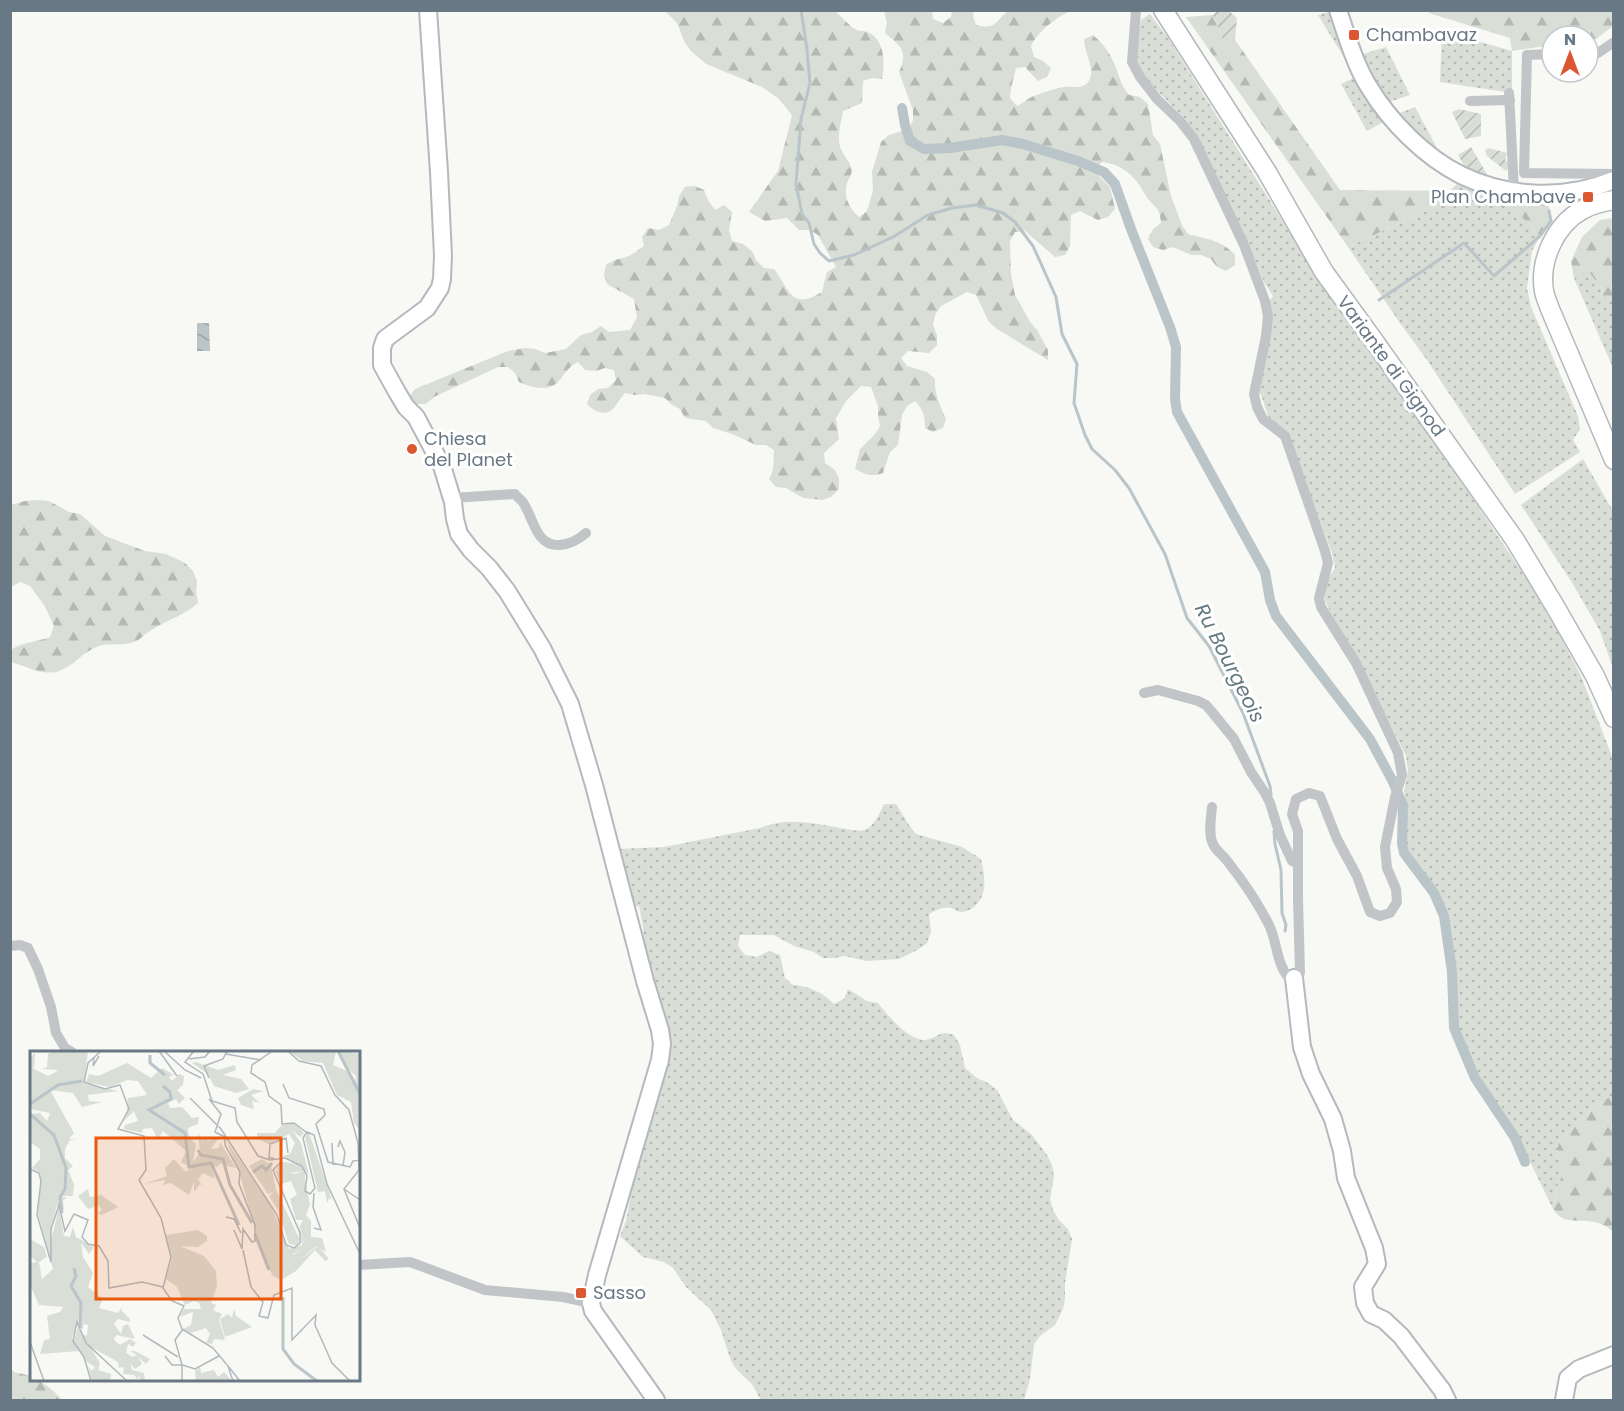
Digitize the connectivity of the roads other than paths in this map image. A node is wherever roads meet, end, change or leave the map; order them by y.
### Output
1 (428, 10) edge
2 (1136, 10) edge
3 (1338, 10) edge
4 (1164, 12) edge
5 (1614, 42) edge
6 (1600, 52) edge
7 (1540, 54) edge
8 (1470, 101) dead end
9 (1614, 174) edge
10 (1614, 180) edge
11 (1514, 191) junction
12 (1614, 200) edge
13 (1614, 211) edge
14 (1614, 434) edge
15 (1614, 460) edge
16 (452, 498) junction
17 (585, 533) dead end
18 (1144, 693) dead end
19 (1614, 718) edge
20 (1212, 807) dead end
21 (1297, 863) junction
22 (10, 946) edge
23 (1294, 978) junction
24 (69, 1051) edge
25 (360, 1265) edge
26 (591, 1304) junction
27 (1614, 1355) edge
28 (656, 1401) edge
29 (1447, 1401) edge
30 (1564, 1401) edge

1 - 16 main road
2 - 21 street
3 - 11 main road
4 - 19 main road, Variante di Gignod
5 - 6 street
7 - 9 street
8 - 11 street
10 - 11 main road
12 - 15 main road
13 - 14 main road
16 - 17 street
16 - 26 main road
18 - 21 street
20 - 23 street
21 - 23 street
22 - 24 street
23 - 29 main road
25 - 26 street
26 - 28 main road
27 - 30 main road

